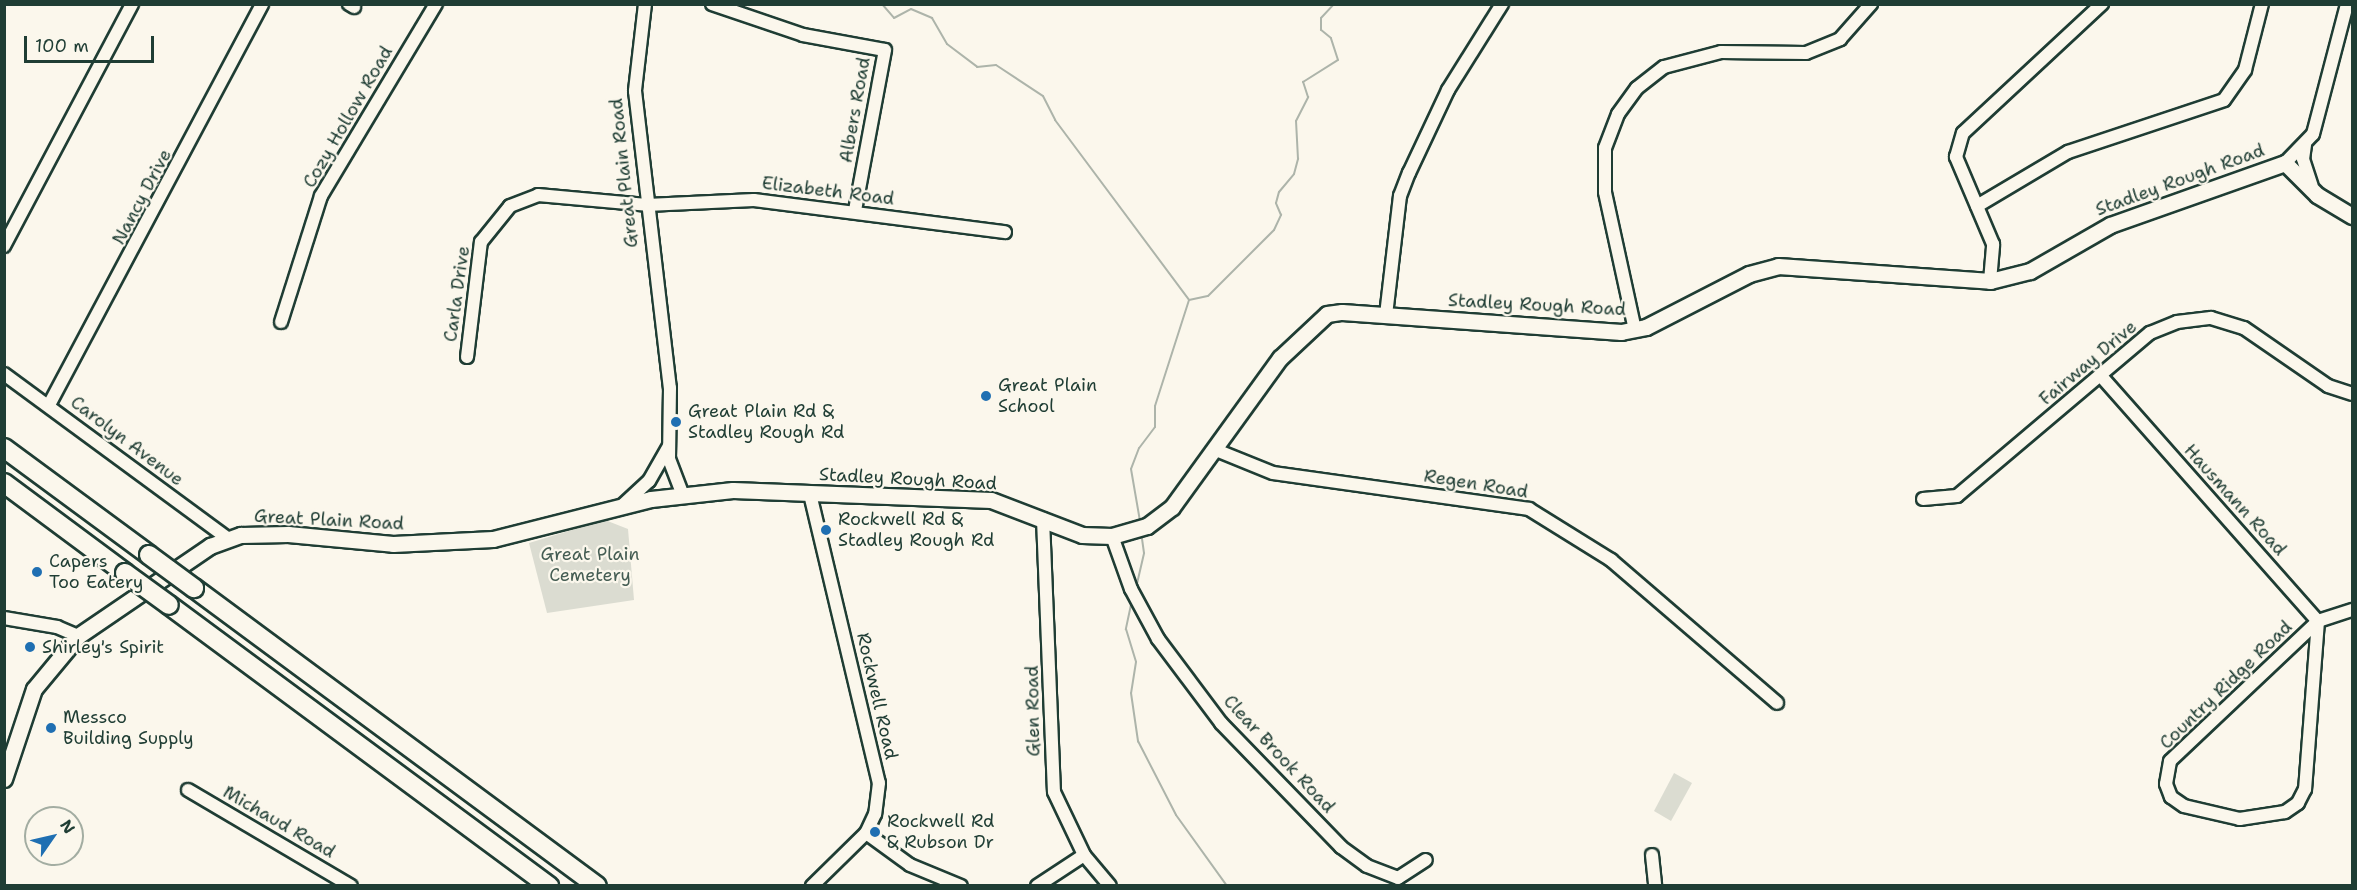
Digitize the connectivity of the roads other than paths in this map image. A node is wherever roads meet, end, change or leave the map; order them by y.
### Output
1 (132, 4) edge
2 (262, 4) edge
3 (435, 4) edge
4 (645, 4) edge
5 (712, 4) edge
6 (1502, 4) edge
7 (1871, 4) edge
8 (2102, 4) edge
9 (2262, 4) edge
10 (2347, 4) edge
11 (2305, 144) junction
12 (2285, 163) junction
13 (2317, 195) junction
14 (647, 205) junction
15 (1977, 207) junction
16 (855, 211) junction
17 (2352, 216) edge
18 (1005, 232) dead end
19 (4, 246) edge
20 (1990, 281) junction
21 (1386, 315) junction
22 (281, 322) dead end
23 (1635, 330) junction
24 (467, 357) dead end
25 (4, 374) edge
26 (2101, 376) junction
27 (2352, 394) edge
28 (49, 405) junction
29 (669, 445) junction
30 (4, 448) edge
31 (1216, 450) junction
32 (4, 483) edge
33 (682, 493) junction
34 (810, 494) junction
35 (1923, 499) dead end
36 (624, 504) junction
37 (1043, 519) junction
38 (1112, 536) junction
39 (227, 538) junction
40 (2352, 610) edge
41 (4, 618) edge
42 (2318, 621) junction
43 (78, 636) junction
44 (1777, 703) dead end
45 (4, 779) edge
46 (188, 790) dead end
47 (866, 833) junction
48 (1084, 855) junction
49 (1652, 855) dead end
50 (1426, 861) dead end
51 (351, 885) edge
52 (549, 885) edge
53 (597, 885) edge
54 (812, 885) edge
55 (961, 885) edge
56 (1037, 885) edge
57 (1110, 885) edge
58 (1655, 885) edge

1 - 19 street
2 - 28 street, Nancy Drive
3 - 22 street, Cozy Hollow Road
4 - 14 street, Great Plain Road
5 - 16 street, Albers Road
6 - 21 street
7 - 23 street
8 - 15 street
9 - 15 street
10 - 11 street, Stadley Rough Road
11 - 12 street, Stadley Rough Road
11 - 13 street
12 - 13 main road
12 - 20 main road, Stadley Rough Road
13 - 17 main road
14 - 16 street, Elizabeth Road
14 - 24 street, Carla Drive
14 - 29 street, Great Plain Road
15 - 20 street
16 - 18 street, Elizabeth Road
20 - 23 main road, Stadley Rough Road
21 - 23 main road, Stadley Rough Road
21 - 31 main road, Stadley Rough Road
25 - 28 street, Carolyn Avenue
26 - 27 street, Fairway Drive
26 - 35 street, Fairway Drive
26 - 42 street, Hausmann Road
28 - 39 street, Carolyn Avenue
29 - 33 street, Great Plain Road
29 - 36 street, Great Plain Road
30 - 53 highway, bridge
31 - 38 main road, Stadley Rough Road
31 - 44 street, Regen Road
32 - 52 highway, bridge
33 - 34 main road, Stadley Rough Road
33 - 36 main road, Great Plain Road
34 - 37 main road, Stadley Rough Road
34 - 47 street, Rockwell Road
36 - 39 main road, Great Plain Road
37 - 38 main road, Stadley Rough Road
37 - 48 street, Glen Road
38 - 50 street, Clear Brook Road
39 - 43 main road, Great Plain Road
40 - 42 street
41 - 43 street
42 - 42 street, Country Ridge Road
43 - 45 main road, Great Plain Road
46 - 51 street, Michaud Road
47 - 54 street, Rockwell Road
47 - 55 street
48 - 56 street
48 - 57 street, Glen Road
49 - 58 street

